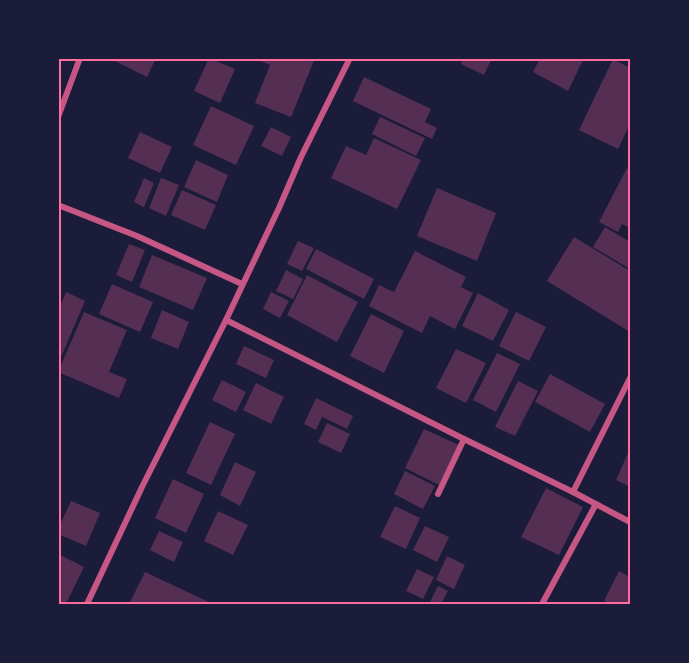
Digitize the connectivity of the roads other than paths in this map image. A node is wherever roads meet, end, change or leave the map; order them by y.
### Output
1 (80, 58) edge
2 (350, 58) edge
3 (58, 117) edge
4 (58, 205) edge
5 (242, 284) junction
6 (226, 320) junction
7 (630, 378) edge
8 (464, 439) junction
9 (573, 492) junction
10 (438, 494) dead end
11 (596, 504) junction
12 (630, 522) edge
13 (87, 604) edge
14 (542, 604) edge

1 - 3 street
2 - 5 street
4 - 5 street
5 - 6 street
6 - 8 street
6 - 13 street
7 - 9 street
8 - 9 street
8 - 10 street
9 - 11 street
11 - 12 street
11 - 14 street

